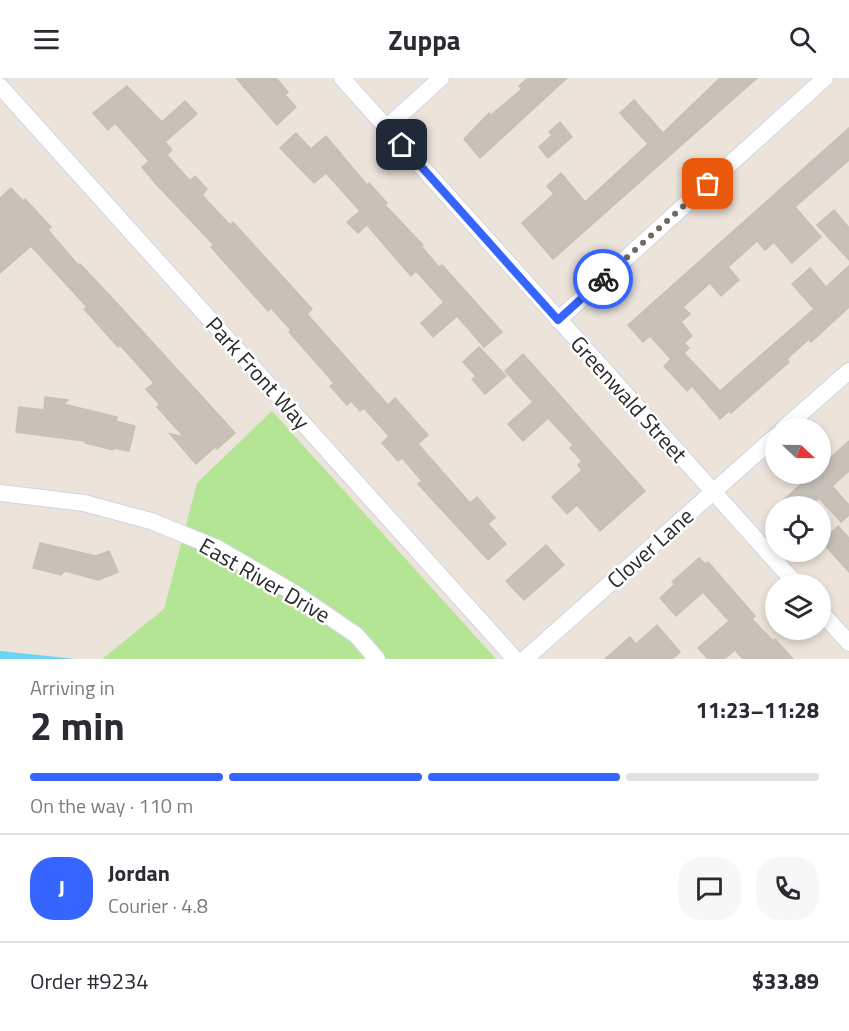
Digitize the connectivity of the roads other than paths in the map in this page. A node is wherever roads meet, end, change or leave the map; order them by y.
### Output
1 (342, 78) edge
2 (441, 78) edge
3 (825, 78) edge
4 (0, 87) edge
5 (386, 128) junction
6 (558, 320) junction
7 (849, 370) edge
8 (795, 418) edge
9 (765, 446) edge
10 (713, 492) junction
11 (0, 493) edge
12 (787, 574) edge
13 (831, 623) edge
14 (849, 643) edge
15 (377, 659) edge
16 (515, 659) edge
17 (525, 659) edge

1 - 5 street, Greenwald Street
2 - 5 street
3 - 6 street
4 - 16 street, Park Front Way
5 - 6 street, Greenwald Street
6 - 10 street, Greenwald Street
7 - 8 street
9 - 10 street, Clover Lane
10 - 12 street, Greenwald Street
10 - 17 street, Clover Lane
11 - 15 street, East River Drive
13 - 14 street

